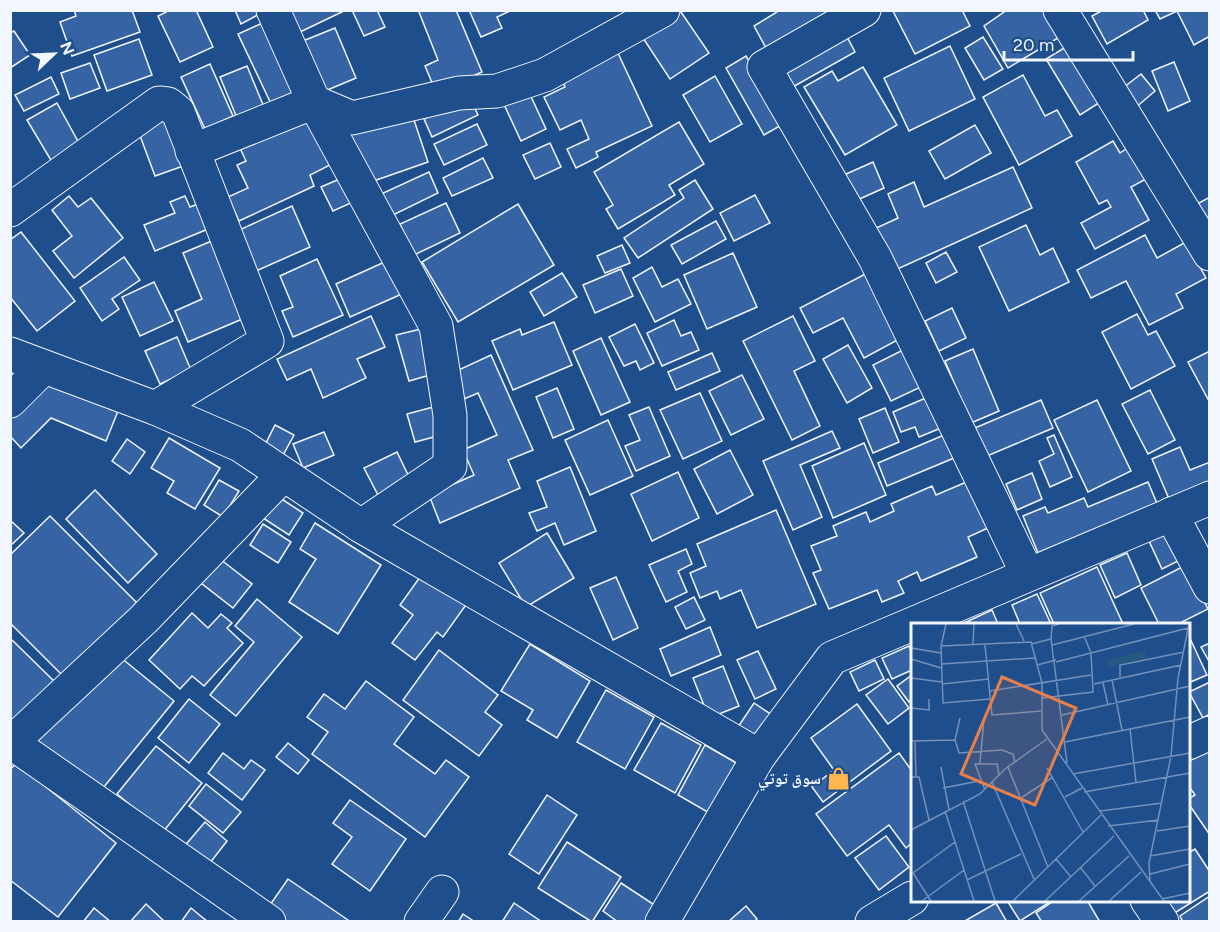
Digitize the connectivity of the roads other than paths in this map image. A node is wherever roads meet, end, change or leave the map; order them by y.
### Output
1 (273, 10) edge
2 (663, 10) edge
3 (864, 10) edge
4 (1060, 10) edge
5 (314, 102) junction
6 (192, 151) junction
7 (10, 210) edge
8 (1209, 254) edge
9 (10, 354) edge
10 (44, 367) junction
11 (10, 401) edge
12 (155, 408) junction
13 (283, 475) junction
14 (1209, 498) edge
15 (1171, 514) junction
16 (361, 526) junction
17 (1027, 573) junction
18 (1209, 586) edge
19 (912, 623) edge
20 (911, 624) edge
21 (1209, 733) edge
22 (1190, 742) edge
23 (11, 744) edge
24 (759, 756) junction
25 (442, 892) dead end
26 (911, 899) edge
27 (1148, 902) edge
28 (269, 921) edge
29 (421, 921) edge
30 (662, 921) edge
31 (872, 921) edge
32 (1162, 921) edge

1 - 5 street
2 - 5 street
3 - 17 street
4 - 8 street
5 - 6 street
5 - 16 street
6 - 7 street
6 - 12 street
9 - 10 street
10 - 11 street
10 - 12 street
12 - 13 street
13 - 16 street
13 - 23 street
14 - 15 street
15 - 17 street
15 - 18 street
16 - 24 street
17 - 19 street
20 - 24 street
21 - 22 street
23 - 28 street
24 - 30 street
25 - 29 street
26 - 31 street
27 - 32 street

